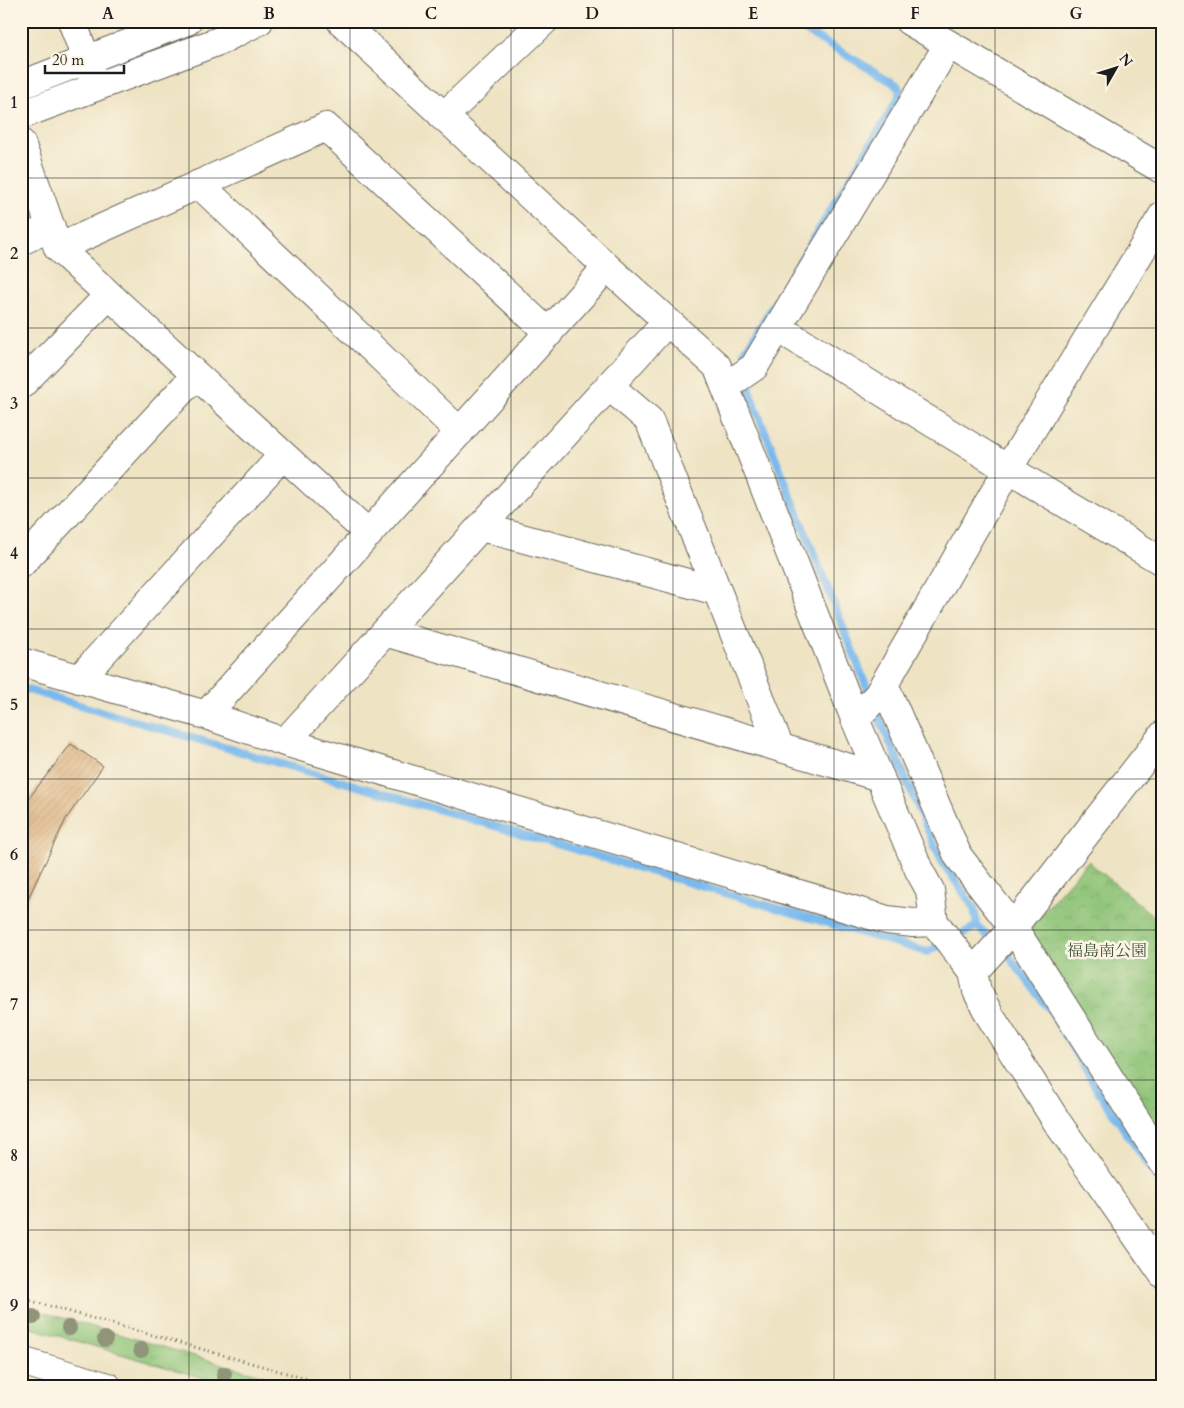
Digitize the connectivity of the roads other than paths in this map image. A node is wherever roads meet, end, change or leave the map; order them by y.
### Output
1 (72, 21) edge
2 (187, 21) edge
3 (259, 21) edge
4 (341, 21) edge
5 (544, 21) edge
6 (909, 21) edge
7 (948, 45) junction
8 (86, 60) junction
9 (21, 85) edge
10 (96, 86) junction
11 (21, 114) edge
12 (443, 117) junction
13 (21, 143) edge
14 (1163, 170) edge
15 (199, 184) junction
16 (1163, 215) edge
17 (54, 238) junction
18 (21, 241) edge
19 (607, 267) junction
20 (109, 294) junction
21 (667, 322) junction
22 (778, 328) junction
23 (549, 333) junction
24 (196, 375) junction
25 (737, 379) junction
26 (21, 385) edge
27 (609, 386) junction
28 (460, 432) junction
29 (283, 455) junction
30 (1008, 469) junction
31 (481, 527) junction
32 (369, 534) junction
33 (25, 553) edge
34 (1163, 562) edge
35 (717, 591) junction
36 (385, 632) junction
37 (21, 662) edge
38 (79, 679) junction
39 (871, 702) junction
40 (206, 715) junction
41 (1163, 735) edge
42 (285, 742) junction
43 (780, 748) junction
44 (880, 777) junction
45 (937, 926) junction
46 (989, 950) junction
47 (1163, 1162) edge
48 (1163, 1274) edge
49 (21, 1361) edge
50 (108, 1387) edge

1 - 8 street
2 - 8 street
3 - 10 street
4 - 12 street
5 - 12 street
6 - 7 street
7 - 14 street
7 - 22 street
8 - 9 street
8 - 10 street
10 - 11 street
12 - 19 street
13 - 17 street
15 - 17 street
15 - 23 street
15 - 28 street
16 - 30 street
17 - 18 street
17 - 20 street
19 - 21 street
19 - 23 street
20 - 24 street
20 - 26 street
21 - 25 street
21 - 27 street
22 - 25 street
22 - 30 street
23 - 28 street
24 - 29 street
24 - 33 street
25 - 39 street
27 - 31 street
27 - 35 street
28 - 32 street
29 - 32 street
29 - 38 street
30 - 34 street
30 - 39 street
31 - 35 street
31 - 36 street
32 - 40 street
35 - 43 street
36 - 42 street
36 - 43 street
37 - 38 street
38 - 40 street
39 - 44 street
39 - 46 street
40 - 42 street
41 - 46 street
42 - 45 street
43 - 44 street
44 - 45 street
45 - 46 street
46 - 47 street
46 - 48 street
49 - 50 street

